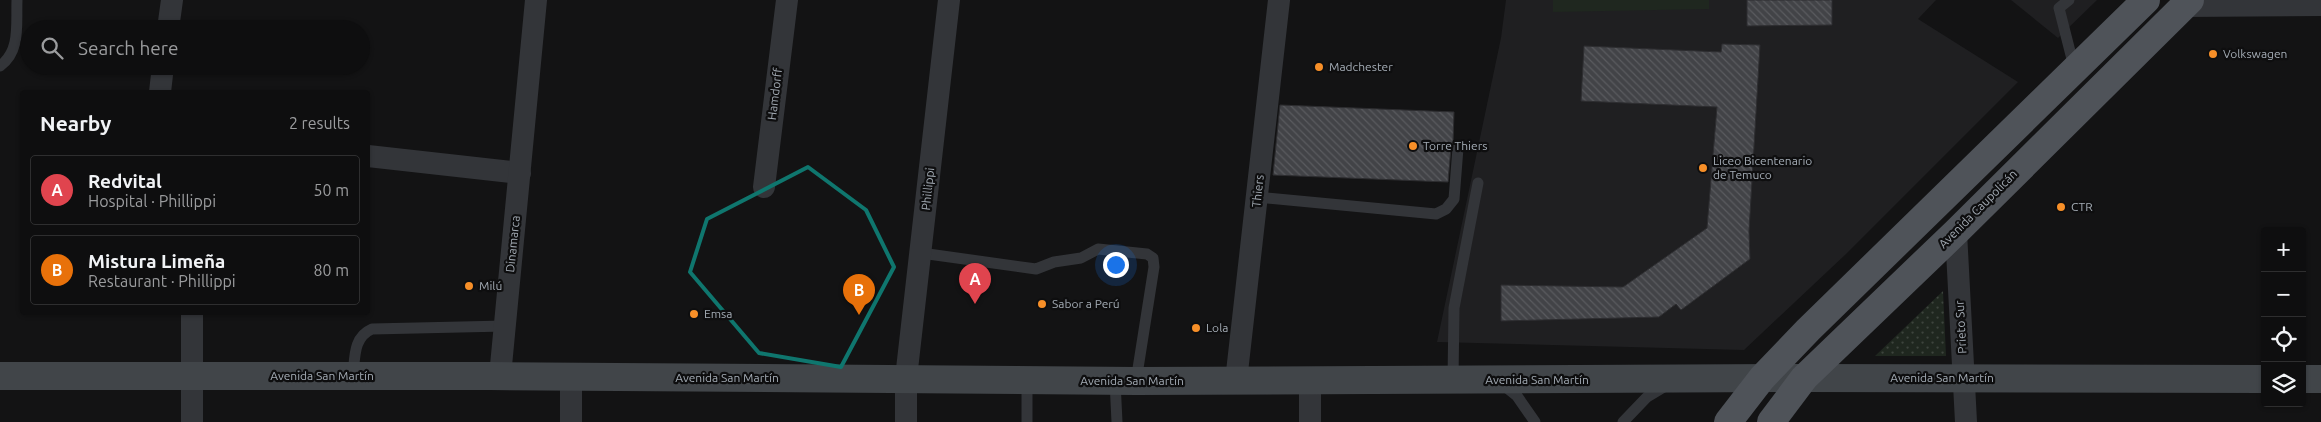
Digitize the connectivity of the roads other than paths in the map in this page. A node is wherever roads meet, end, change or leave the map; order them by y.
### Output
1 (17, 0) edge
2 (172, 0) edge
3 (536, 0) edge
4 (787, 0) edge
5 (949, 0) edge
6 (1279, 0) edge
7 (2068, 0) edge
8 (2146, 0) edge
9 (2187, 3) edge
10 (2321, 5) edge
11 (169, 20) edge
12 (0, 66) edge
13 (2075, 71) junction
14 (162, 75) edge
15 (160, 90) edge
16 (1458, 148) dead end
17 (370, 156) edge
18 (520, 173) junction
19 (1478, 182) dead end
20 (764, 187) dead end
21 (1257, 197) junction
22 (1956, 232) junction
23 (920, 253) junction
24 (192, 315) edge
25 (505, 326) junction
26 (0, 376) edge
27 (353, 376) junction
28 (500, 376) junction
29 (191, 377) junction
30 (570, 377) junction
31 (906, 378) junction
32 (1762, 378) junction
33 (1804, 378) junction
34 (1964, 378) junction
35 (1682, 379) junction
36 (2261, 379) edge
37 (2306, 379) edge
38 (2321, 379) edge
39 (1027, 380) junction
40 (1453, 380) junction
41 (1495, 380) junction
42 (1126, 381) junction
43 (1236, 381) junction
44 (1310, 381) junction
45 (192, 422) edge
46 (571, 422) edge
47 (906, 422) edge
48 (1027, 422) edge
49 (1117, 422) edge
50 (1310, 422) edge
51 (1535, 422) edge
52 (1623, 422) edge
53 (1728, 422) edge
54 (1771, 422) edge
55 (1966, 422) edge

1 - 12 lane
2 - 11 street
3 - 18 street, Dinamarca
4 - 20 street, Hamdorff
5 - 23 street, Phillippi
6 - 21 street, Thiers
7 - 13 lane
8 - 13 main road
9 - 10 street
9 - 22 main road, Avenida Caupolicán
13 - 32 main road
14 - 15 street
16 - 21 lane
17 - 18 street
18 - 25 street, Dinamarca
19 - 40 lane
21 - 43 street, Thiers
22 - 33 main road, Avenida Caupolicán
22 - 34 street, Prieto Sur
23 - 31 street, Phillippi
23 - 42 lane
24 - 29 street
25 - 27 lane
25 - 28 street, Dinamarca
26 - 29 main road, Avenida San Martín
27 - 28 main road, Avenida San Martín
27 - 29 main road, Avenida San Martín
28 - 30 main road, Avenida San Martín
29 - 45 street
30 - 31 main road, Avenida San Martín
30 - 46 street
31 - 39 main road, Avenida San Martín
31 - 47 street, Phillippi
32 - 33 main road, Avenida San Martín
32 - 35 main road, Avenida San Martín
32 - 53 main road
33 - 34 main road, Avenida San Martín
33 - 54 main road, Avenida Caupolicán
34 - 36 main road, Avenida San Martín
34 - 55 street, Prieto Sur
35 - 41 main road, Avenida San Martín
35 - 52 lane
37 - 38 main road
39 - 42 main road, Avenida San Martín
39 - 48 lane
40 - 41 main road, Avenida San Martín
40 - 44 main road, Avenida San Martín
41 - 51 lane
42 - 43 main road, Avenida San Martín
42 - 49 lane
43 - 44 main road, Avenida San Martín
44 - 50 street

